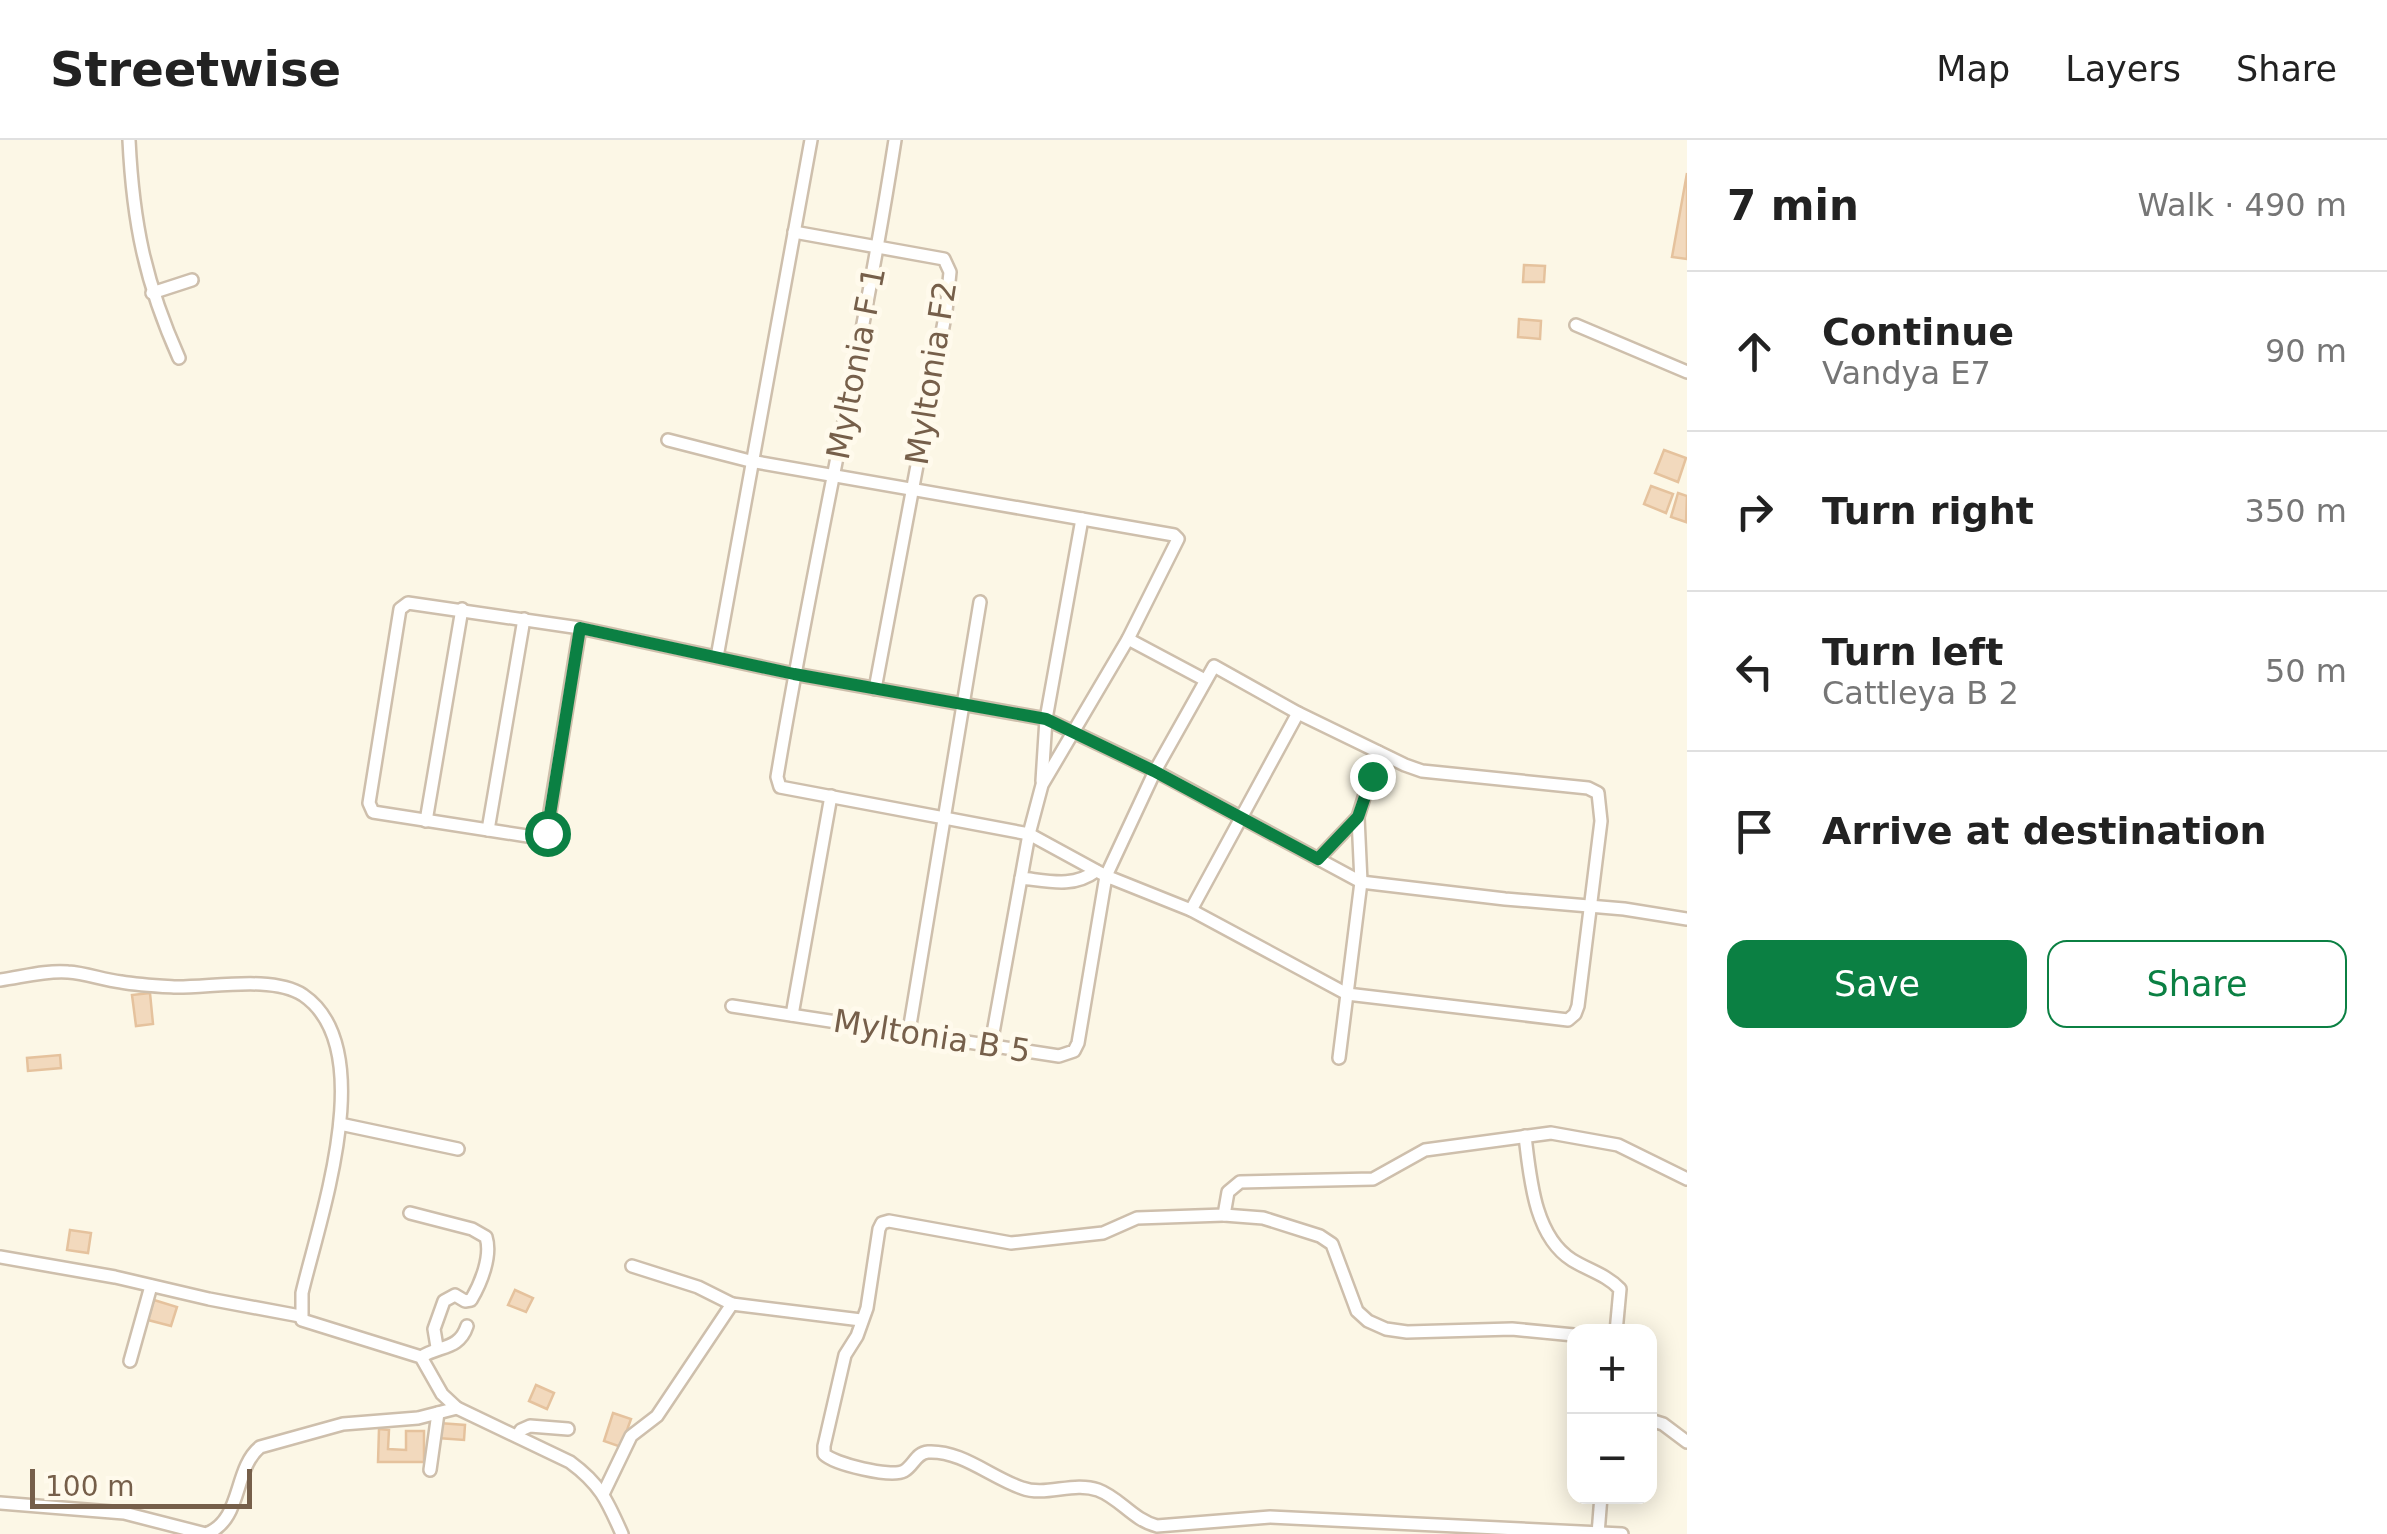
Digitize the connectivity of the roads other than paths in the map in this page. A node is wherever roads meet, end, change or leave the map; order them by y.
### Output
1 (129, 140) edge
2 (811, 140) edge
3 (895, 140) edge
4 (794, 232) junction
5 (878, 250) junction
6 (192, 280) dead end
7 (152, 294) junction
8 (1576, 325) dead end
9 (179, 358) dead end
10 (1687, 372) edge
11 (668, 440) dead end
12 (750, 461) junction
13 (834, 477) junction
14 (912, 489) junction
15 (1082, 519) junction
16 (980, 602) dead end
17 (462, 609) junction
18 (524, 619) junction
19 (580, 628) junction
20 (1128, 640) junction
21 (717, 657) junction
22 (794, 674) junction
23 (1205, 680) junction
24 (876, 689) junction
25 (963, 703) junction
26 (1298, 713) junction
27 (1046, 719) junction
28 (1075, 732) junction
29 (1378, 752) junction
30 (1154, 771) junction
31 (1042, 785) junction
32 (831, 796) junction
33 (944, 816) junction
34 (1240, 817) junction
35 (1358, 817) junction
36 (426, 820) junction
37 (488, 830) junction
38 (1029, 834) junction
39 (1318, 859) junction
40 (1101, 873) junction
41 (1021, 878) junction
42 (1361, 882) junction
43 (1590, 906) junction
44 (1191, 910) junction
45 (1687, 918) edge
46 (0, 980) edge
47 (1347, 994) junction
48 (732, 1006) dead end
49 (792, 1015) junction
50 (909, 1031) junction
51 (992, 1044) junction
52 (1339, 1058) dead end
53 (340, 1124) junction
54 (1525, 1136) junction
55 (458, 1149) dead end
56 (1687, 1179) edge
57 (410, 1213) dead end
58 (1224, 1215) junction
59 (0, 1258) edge
60 (632, 1266) dead end
61 (151, 1286) junction
62 (732, 1304) junction
63 (300, 1316) junction
64 (862, 1320) junction
65 (1617, 1324) edge
66 (467, 1326) dead end
67 (1567, 1334) edge
68 (437, 1347) junction
69 (421, 1356) junction
70 (130, 1360) dead end
71 (456, 1408) junction
72 (438, 1413) junction
73 (1657, 1421) edge
74 (568, 1428) dead end
75 (517, 1436) junction
76 (1687, 1442) edge
77 (430, 1470) dead end
78 (604, 1492) junction
79 (0, 1503) edge
80 (1600, 1504) edge
81 (1270, 1517) junction
82 (1370, 1527) edge
83 (622, 1534) edge
84 (1270, 1534) edge
85 (1598, 1534) edge
86 (1622, 1534) edge

1 - 7 street
2 - 4 street
3 - 5 street, Myltonia F 1
4 - 5 street
4 - 12 street
5 - 13 street, Myltonia F 1
5 - 14 street, Myltonia F2
6 - 7 street
7 - 9 street
8 - 10 street
11 - 12 street
12 - 13 street
12 - 21 street
13 - 14 street
13 - 22 street, Myltonia F 1
14 - 15 street
14 - 24 street, Myltonia F2
15 - 20 street
15 - 27 street
16 - 25 street
17 - 18 street
17 - 36 street
17 - 36 street
18 - 19 street
18 - 37 street
19 - 21 street
19 - 37 street
20 - 23 street
20 - 28 street
21 - 22 street
22 - 24 street
22 - 32 street, Myltonia F 1
23 - 26 street
23 - 30 street
24 - 25 street
25 - 27 street
25 - 33 street
26 - 29 street
26 - 34 street
27 - 28 street
27 - 31 street
28 - 30 street
28 - 31 street
29 - 35 street
29 - 43 street
30 - 34 street
30 - 40 street
31 - 38 street
32 - 33 street
32 - 49 street
33 - 38 street
33 - 50 street
34 - 39 street
34 - 44 street
35 - 39 street
35 - 42 street
36 - 37 street
38 - 40 street
38 - 41 street
39 - 42 street
40 - 41 street
40 - 44 street
40 - 51 street, Myltonia B 5
41 - 51 street
42 - 43 street
42 - 47 street
43 - 45 street
43 - 47 street
44 - 47 street
46 - 53 street
47 - 52 street
48 - 49 street, Myltonia B 5
49 - 50 street, Myltonia B 5
50 - 51 street, Myltonia B 5
53 - 55 street
53 - 63 street
54 - 56 street
54 - 58 street
54 - 65 street
57 - 68 street
58 - 64 street
58 - 67 street
59 - 61 street
60 - 62 street
61 - 63 street
61 - 70 street
62 - 64 street
62 - 78 street
63 - 69 street
64 - 81 street
66 - 68 street
68 - 69 street
69 - 71 street
71 - 72 street
71 - 75 street
72 - 77 street
72 - 79 street
73 - 76 street
74 - 75 street
75 - 78 street
78 - 83 street
80 - 85 street
81 - 82 street
81 - 84 street
82 - 85 street
85 - 86 street

